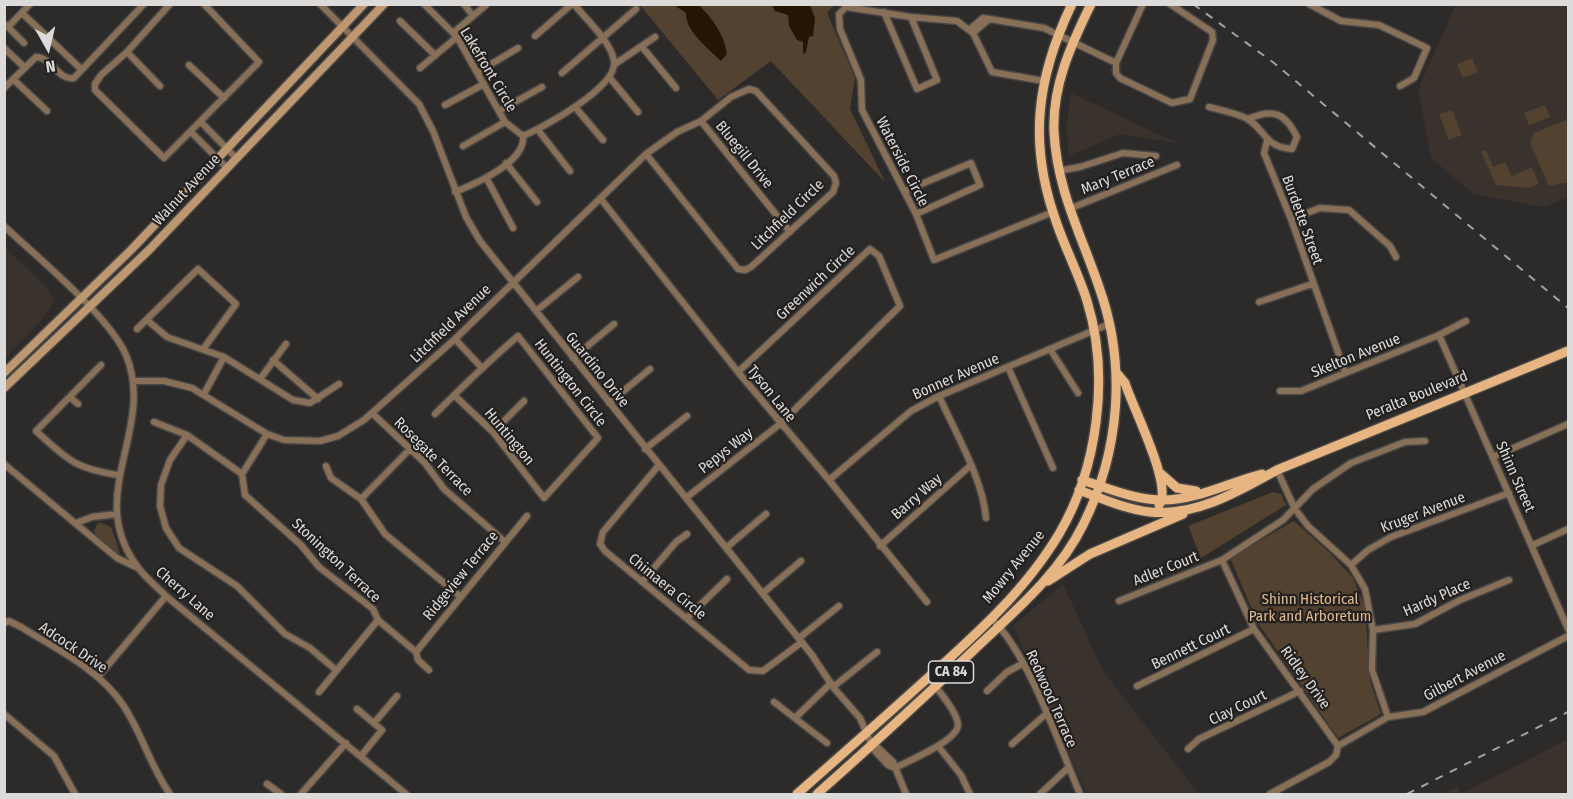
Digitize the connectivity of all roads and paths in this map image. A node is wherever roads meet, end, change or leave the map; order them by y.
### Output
1 (30, 4) edge
2 (144, 4) edge
3 (170, 4) edge
4 (204, 4) edge
5 (320, 4) edge
6 (364, 4) edge
7 (384, 4) edge
8 (424, 4) edge
9 (464, 4) edge
10 (573, 4) edge
11 (1072, 4) edge
12 (1091, 4) edge
13 (1143, 4) edge
14 (1170, 4) edge
15 (1309, 4) edge
16 (486, 5) edge
17 (636, 9) dead end
18 (884, 12) junction
19 (22, 13) junction
20 (473, 16) junction
21 (912, 17) junction
22 (399, 21) dead end
23 (6, 26) edge
24 (344, 26) junction
25 (971, 31) junction
26 (455, 35) junction
27 (1058, 35) junction
28 (354, 36) junction
29 (535, 36) dead end
30 (655, 38) dead end
31 (602, 39) junction
32 (1073, 42) junction
33 (24, 43) dead end
34 (4, 48) edge
35 (519, 48) dead end
36 (643, 48) junction
37 (127, 52) junction
38 (435, 55) junction
39 (1116, 63) junction
40 (615, 64) junction
41 (189, 65) dead end
42 (24, 67) junction
43 (420, 68) dead end
44 (81, 69) junction
45 (478, 72) junction
46 (562, 73) dead end
47 (610, 78) junction
48 (13, 79) junction
49 (1044, 81) junction
50 (484, 84) junction
51 (160, 86) dead end
52 (1400, 86) dead end
53 (542, 87) dead end
54 (4, 88) edge
55 (676, 88) dead end
56 (748, 89) joint
57 (224, 98) junction
58 (445, 105) dead end
59 (1209, 106) dead end
60 (575, 107) junction
61 (47, 111) dead end
62 (499, 111) junction
63 (638, 112) dead end
64 (1248, 119) junction
65 (701, 121) junction
66 (201, 122) junction
67 (505, 122) junction
68 (538, 130) junction
69 (191, 132) junction
70 (523, 136) junction
71 (603, 140) dead end
72 (1267, 141) junction
73 (462, 146) dead end
74 (227, 149) junction
75 (646, 154) junction
76 (1156, 156) dead end
77 (218, 158) junction
78 (236, 158) junction
79 (506, 163) junction
80 (1177, 165) dead end
81 (227, 168) junction
82 (570, 171) dead end
83 (1058, 171) junction
84 (487, 179) junction
85 (905, 191) junction
86 (455, 192) junction
87 (600, 198) junction
88 (537, 202) dead end
89 (1069, 209) junction
90 (1053, 212) junction
91 (916, 213) junction
92 (1291, 219) junction
93 (4, 226) edge
94 (513, 228) dead end
95 (790, 231) junction
96 (1396, 257) dead end
97 (578, 277) dead end
98 (511, 283) junction
99 (1312, 284) junction
100 (80, 298) junction
101 (1259, 302) dead end
102 (89, 307) junction
103 (536, 311) junction
104 (147, 320) junction
105 (1466, 321) dead end
106 (614, 324) dead end
107 (1109, 324) junction
108 (137, 329) dead end
109 (1093, 329) junction
110 (1439, 335) junction
111 (455, 339) junction
112 (286, 344) dead end
113 (204, 348) junction
114 (1050, 349) junction
115 (1569, 351) edge
116 (224, 357) junction
117 (573, 358) junction
118 (273, 360) junction
119 (101, 365) dead end
120 (1008, 367) junction
121 (481, 368) junction
122 (650, 369) dead end
123 (738, 372) junction
124 (1116, 372) junction
125 (1345, 372) junction
126 (4, 373) edge
127 (260, 379) junction
128 (134, 381) junction
129 (339, 384) dead end
130 (4, 388) edge
131 (1280, 391) dead end
132 (1078, 393) dead end
133 (1465, 393) junction
134 (204, 394) junction
135 (454, 395) junction
136 (939, 396) junction
137 (71, 398) junction
138 (318, 399) junction
139 (524, 401) dead end
140 (609, 403) junction
141 (78, 404) dead end
142 (372, 413) junction
143 (435, 414) dead end
144 (687, 416) dead end
145 (154, 422) dead end
146 (780, 424) junction
147 (1569, 424) edge
148 (493, 432) junction
149 (267, 434) junction
150 (187, 435) junction
151 (1425, 441) dead end
152 (645, 449) junction
153 (409, 450) junction
154 (1493, 457) junction
155 (4, 464) edge
156 (658, 465) junction
157 (326, 466) dead end
158 (970, 466) junction
159 (1053, 468) dead end
160 (1277, 470) junction
161 (242, 474) junction
162 (1161, 474) junction
163 (118, 475) junction
164 (829, 480) junction
165 (1082, 480) junction
166 (1100, 485) junction
167 (1079, 490) junction
168 (1205, 492) junction
169 (1509, 493) junction
170 (1096, 496) junction
171 (687, 497) junction
172 (544, 498) joint
173 (361, 499) junction
174 (1163, 500) junction
175 (1295, 509) junction
176 (1191, 510) junction
177 (1150, 512) junction
178 (117, 514) junction
179 (766, 514) dead end
180 (527, 516) dead end
181 (986, 518) dead end
182 (76, 523) junction
183 (1569, 529) edge
184 (687, 534) dead end
185 (504, 542) junction
186 (1533, 545) junction
187 (880, 546) junction
188 (727, 547) junction
189 (1222, 560) junction
190 (801, 561) dead end
191 (1351, 566) junction
192 (139, 569) junction
193 (727, 579) dead end
194 (1509, 580) dead end
195 (642, 582) junction
196 (1046, 582) junction
197 (763, 593) junction
198 (166, 596) junction
199 (461, 597) junction
200 (1119, 601) dead end
201 (927, 603) dead end
202 (838, 606) dead end
203 (687, 618) junction
204 (991, 618) junction
205 (378, 620) junction
206 (7, 622) edge
207 (999, 626) junction
208 (1254, 629) junction
209 (1569, 629) edge
210 (1373, 630) junction
211 (1569, 636) edge
212 (801, 640) junction
213 (416, 652) junction
214 (877, 652) dead end
215 (1022, 663) junction
216 (336, 670) junction
217 (429, 670) dead end
218 (98, 677) junction
219 (928, 678) junction
220 (832, 685) junction
221 (935, 686) junction
222 (1137, 686) dead end
223 (987, 691) dead end
224 (1300, 691) junction
225 (319, 692) dead end
226 (397, 696) dead end
227 (774, 702) dead end
228 (357, 709) dead end
229 (4, 714) edge
230 (1046, 714) junction
231 (1388, 717) junction
232 (795, 718) junction
233 (374, 723) junction
234 (867, 731) junction
235 (346, 743) junction
236 (827, 743) dead end
237 (873, 743) junction
238 (1012, 744) dead end
239 (938, 746) junction
240 (1338, 746) junction
241 (1188, 749) dead end
242 (361, 756) junction
243 (895, 768) junction
244 (1068, 768) junction
245 (267, 784) dead end
246 (75, 795) edge
247 (170, 795) edge
248 (281, 795) edge
249 (301, 795) edge
250 (406, 795) edge
251 (797, 795) edge
252 (817, 795) edge
253 (906, 795) edge
254 (970, 795) edge
255 (1040, 795) edge
256 (1080, 795) edge
257 (1270, 795) edge

1 - 19 street
2 - 44 street
3 - 37 street
4 - 57 street
5 - 24 street, Guardino Drive
6 - 24 main road, Walnut Avenue
7 - 28 main road, Walnut Avenue
8 - 26 street, Lakefront Circle
9 - 20 street
10 - 29 street
10 - 31 street
11 - 27 main road, Mowry Avenue
12 - 32 main road, Mowry Avenue
13 - 39 street
14 - 39 street
15 - 52 street
16 - 20 street
17 - 31 street
18 - 21 street, Waterside Circle
18 - 21 street
18 - 85 street, Waterside Circle
19 - 23 street
19 - 44 street
20 - 26 street
21 - 25 street, Waterside Circle
22 - 38 street
23 - 33 street
24 - 28 street, Guardino Drive
24 - 74 main road, Walnut Avenue
25 - 27 street
25 - 49 street
26 - 38 street
26 - 45 street, Lakefront Circle
27 - 32 street
27 - 49 main road, Mowry Avenue
28 - 78 main road, Walnut Avenue
28 - 86 street, Guardino Drive
30 - 36 street
31 - 40 street
31 - 46 street
32 - 39 street
32 - 83 main road, Mowry Avenue
34 - 42 street
35 - 45 street
36 - 40 street
36 - 55 street
37 - 51 street
37 - 69 street
38 - 43 street
40 - 47 street
41 - 57 street
42 - 44 street
42 - 48 street
45 - 50 street, Lakefront Circle
47 - 60 street
47 - 63 street
48 - 54 street
48 - 61 street
49 - 90 main road, Mowry Avenue
50 - 58 street
50 - 62 street, Lakefront Circle
53 - 62 street
56 - 65 street, Litchfield Avenue
56 - 95 street, Litchfield Circle
57 - 66 street
59 - 64 street
60 - 68 street
60 - 71 street
62 - 67 street, Lakefront Circle
64 - 72 street
64 - 72 street
65 - 75 street, Litchfield Avenue
65 - 95 street, Bluegill Drive
66 - 69 street
66 - 74 street
67 - 70 street, Lakefront Circle
67 - 73 street
68 - 70 street
68 - 82 street
69 - 77 street
70 - 79 street
72 - 92 street, Burdette Street
74 - 77 main road, Walnut Avenue
74 - 78 street
75 - 87 street, Litchfield Avenue
75 - 95 street, Litchfield Circle
76 - 83 street
77 - 81 street
77 - 100 main road, Walnut Avenue
78 - 81 main road, Walnut Avenue
79 - 84 street
79 - 88 street
80 - 89 street, Mary Terrace
81 - 102 main road, Walnut Avenue
83 - 89 main road, Mowry Avenue
84 - 86 street
84 - 94 street
85 - 91 street, Waterside Circle
85 - 91 street
86 - 98 street, Guardino Drive
87 - 98 street, Litchfield Avenue
87 - 123 street, Tyson Lane
89 - 107 main road, Mowry Avenue
90 - 91 street, Waterside Circle
90 - 109 main road, Mowry Avenue
92 - 96 street
92 - 99 street, Burdette Street
93 - 100 street, Cherry Lane
97 - 103 street
98 - 103 street, Guardino Drive
98 - 111 street, Litchfield Avenue
99 - 101 street
99 - 125 street, Burdette Street
100 - 102 street, Cherry Lane
100 - 126 main road, Walnut Avenue
102 - 128 street, Cherry Lane
102 - 130 main road, Walnut Avenue
103 - 117 street, Guardino Drive
104 - 108 street
104 - 113 street
104 - 113 street
105 - 110 street, Skelton Avenue
106 - 117 street
107 - 109 street, Bonner Avenue
107 - 124 main road, Mowry Avenue
109 - 114 street, Bonner Avenue
109 - 165 main road, Mowry Avenue
110 - 125 street, Skelton Avenue
110 - 133 street, Shinn Street
111 - 121 street
111 - 142 street, Litchfield Avenue
112 - 118 street
113 - 116 street
114 - 120 street, Bonner Avenue
114 - 132 street
115 - 133 main road, Peralta Boulevard
116 - 127 street
116 - 134 street
117 - 140 street, Guardino Drive
118 - 127 street
118 - 138 street
119 - 137 street
120 - 136 street, Bonner Avenue
120 - 159 street
121 - 135 street
121 - 172 street, Huntington Circle
122 - 140 street
123 - 146 street, Tyson Lane
123 - 146 street, Greenwich Circle
124 - 162 main road, Mowry Avenue
124 - 166 main road, Mowry Avenue
125 - 131 street, Skelton Avenue
127 - 138 street
128 - 134 street, Litchfield Avenue
128 - 163 street, Cherry Lane
129 - 138 street
133 - 154 street, Shinn Street
133 - 160 main road, Peralta Boulevard
134 - 149 street, Litchfield Avenue
135 - 143 street
135 - 148 street, Huntington
136 - 158 street
136 - 164 street, Bonner Avenue
137 - 141 street
137 - 163 street
139 - 148 street
140 - 152 street, Guardino Drive
142 - 149 street, Litchfield Avenue
142 - 153 street, Rosegate Terrace
144 - 152 street
145 - 150 street
146 - 164 street, Tyson Lane
146 - 171 street, Pepys Way
147 - 154 street
148 - 172 street, Huntington
149 - 161 street
150 - 161 street
150 - 216 street
151 - 175 street
152 - 156 street, Guardino Drive
153 - 173 street
153 - 185 street, Rosegate Terrace
154 - 169 street, Shinn Street
155 - 182 street
156 - 171 street, Guardino Drive
156 - 195 street, Chimaera Circle
157 - 173 street
158 - 181 street
158 - 187 street, Barry Way
160 - 168 main road, Peralta Boulevard
160 - 175 street
160 - 176 main road, Peralta Boulevard
161 - 205 street, Stonington Terrace
162 - 168 main road
162 - 174 main road, Mowry Avenue
163 - 178 street, Cherry Lane
164 - 187 street, Tyson Lane
165 - 166 main road, Peralta Boulevard
165 - 167 main road, Mowry Avenue / CA 84
166 - 170 main road, Mowry Avenue
166 - 174 main road, Peralta Boulevard
167 - 170 main road, Peralta Boulevard
167 - 204 main road, Mowry Avenue / CA 84
168 - 174 main road, Peralta Boulevard
169 - 186 street, Shinn Street
169 - 191 street, Kruger Avenue
170 - 177 main road, Peralta Boulevard
170 - 196 main road, Mowry Avenue
171 - 188 street, Guardino Drive
173 - 199 street
174 - 177 main road
175 - 189 street
175 - 191 street
176 - 177 main road, Peralta Boulevard
176 - 196 main road
178 - 182 street
178 - 192 street, Cherry Lane
179 - 188 street
180 - 185 street, Ridgeview Terrace
182 - 192 street
183 - 186 street
184 - 195 street
185 - 199 street, Ridgeview Terrace
186 - 209 street, Shinn Street
187 - 201 street, Tyson Lane
188 - 197 street, Guardino Drive
189 - 200 street, Adler Court
189 - 208 street, Ridley Drive
190 - 197 street
191 - 210 street
192 - 198 street, Cherry Lane
193 - 203 street
194 - 210 street, Hardy Place
195 - 203 street, Chimaera Circle
196 - 207 main road, Mowry Avenue / CA 84
197 - 212 street, Guardino Drive
198 - 218 street
198 - 235 street, Cherry Lane
199 - 213 street, Ridgeview Terrace
202 - 212 street
203 - 212 street, Chimaera Circle
204 - 207 street, Redwood Terrace
204 - 219 main road, Mowry Avenue / CA 84
205 - 213 street, Stonington Terrace
205 - 216 street
206 - 218 street, Adcock Drive
207 - 215 street, Redwood Terrace
207 - 221 main road, Mowry Avenue / CA 84
208 - 222 street, Bennett Court
208 - 224 street, Ridley Drive
210 - 231 street
211 - 231 street, Gilbert Avenue
212 - 220 street, Guardino Drive
213 - 217 street, Stonington Terrace
214 - 220 street
215 - 223 street
215 - 230 street, Redwood Terrace
216 - 225 street
218 - 247 street, Adcock Drive
219 - 221 street
219 - 234 main road, Mowry Avenue / CA 84
220 - 232 street
220 - 234 street, Guardino Drive
221 - 237 main road, Mowry Avenue / CA 84
221 - 239 street
224 - 240 street, Ridley Drive
224 - 241 street, Clay Court
226 - 233 street
227 - 232 street
228 - 233 street
229 - 246 street
230 - 238 street
230 - 244 street, Redwood Terrace
231 - 240 street, Gilbert Avenue
232 - 236 street
233 - 242 street
234 - 237 street, Guardino Drive
234 - 251 main road, Mowry Avenue / CA 84
235 - 242 street, Cherry Lane
235 - 249 street
237 - 243 street, Guardino Drive
237 - 252 main road, Mowry Avenue / CA 84
239 - 243 street
239 - 254 street
240 - 257 street, Gilbert Avenue
242 - 250 street, Cherry Lane
243 - 253 street, Guardino Drive
244 - 255 street
244 - 256 street, Redwood Terrace
245 - 248 street

